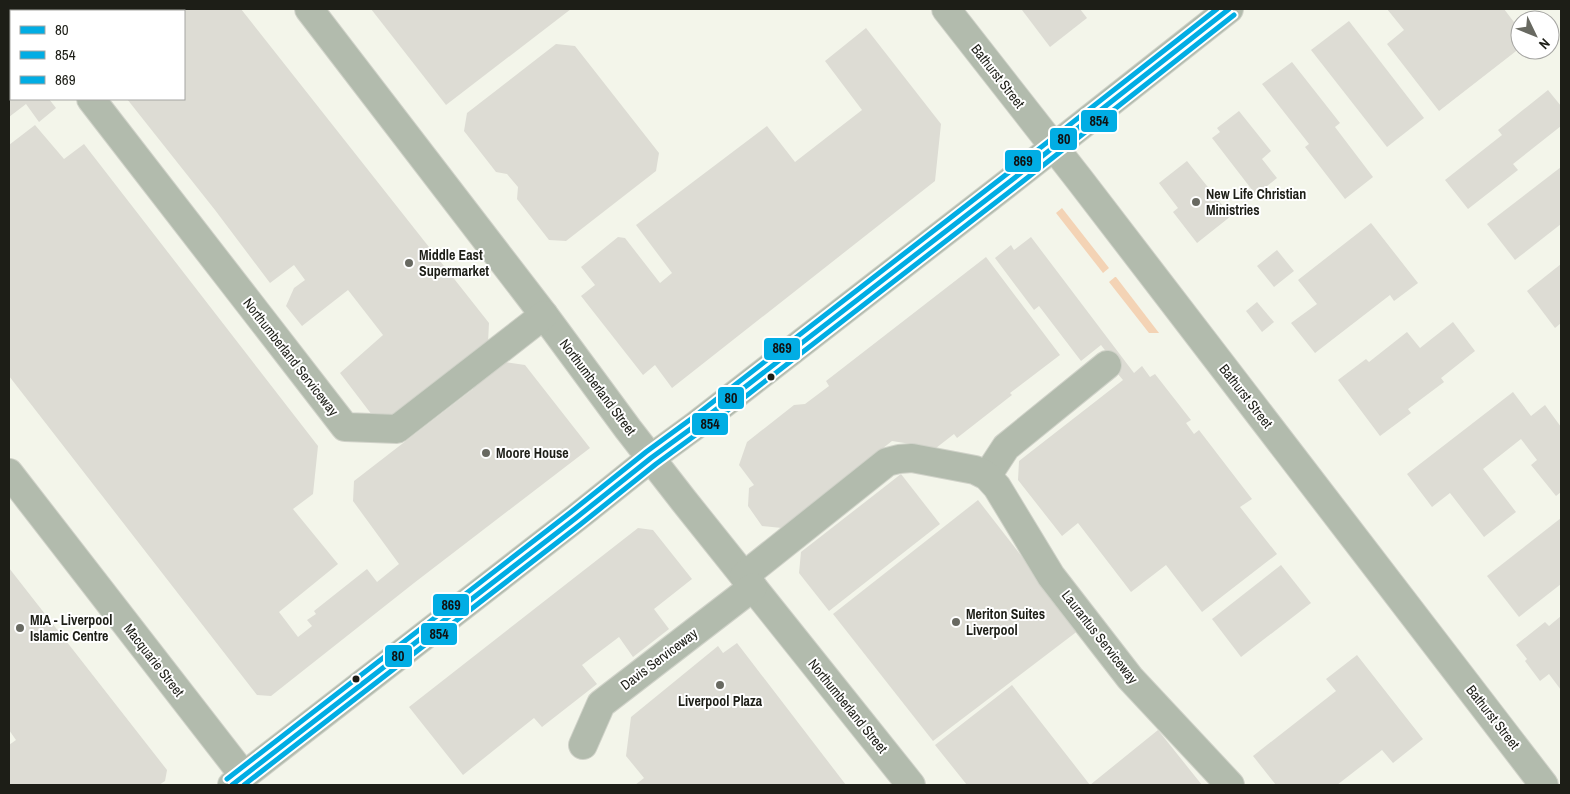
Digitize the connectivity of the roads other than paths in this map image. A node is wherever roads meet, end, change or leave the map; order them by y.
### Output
1 (308, 9) edge
2 (946, 9) edge
3 (1229, 9) edge
4 (92, 100) edge
5 (1054, 147) junction
6 (544, 315) junction
7 (1107, 366) dead end
8 (650, 458) junction
9 (9, 473) edge
10 (987, 476) junction
11 (749, 581) junction
12 (583, 745) dead end
13 (238, 781) edge
14 (1534, 782) edge
15 (911, 785) edge
16 (1230, 785) edge

1 - 6 street, Northumberland Street
2 - 5 street, Bathurst Street
3 - 5 street
4 - 6 street, Northumberland Serviceway
5 - 8 street
5 - 14 street, Bathurst Street
6 - 8 street, Northumberland Street
7 - 10 street
8 - 11 street, Northumberland Street
8 - 13 street
9 - 13 street, Macquarie Street
10 - 11 street
10 - 16 street, Laurantus Serviceway
11 - 12 street, Davis Serviceway
11 - 15 street, Northumberland Street

